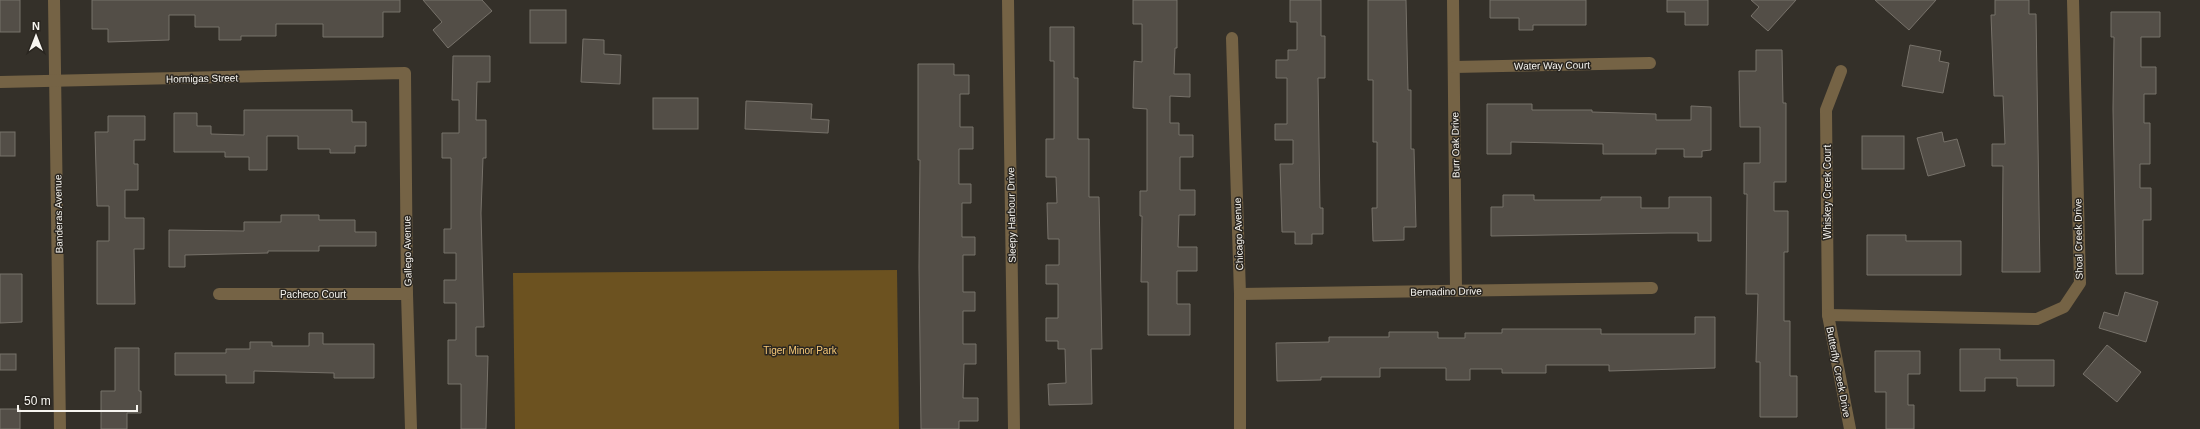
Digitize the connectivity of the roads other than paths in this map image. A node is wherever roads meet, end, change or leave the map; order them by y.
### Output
1 (54, 0) edge
2 (1008, 0) edge
3 (1453, 0) edge
4 (2073, 0) edge
5 (1232, 38) dead end
6 (1650, 63) dead end
7 (1454, 68) junction
8 (1841, 72) dead end
9 (405, 73) joint
10 (56, 81) junction
11 (0, 82) edge
12 (1652, 288) dead end
13 (1456, 290) junction
14 (219, 294) dead end
15 (407, 294) junction
16 (1240, 294) junction
17 (1828, 315) junction
18 (60, 429) edge
19 (411, 429) edge
20 (1014, 429) edge
21 (1240, 429) edge
22 (1850, 429) edge

1 - 10 street, Banderas Avenue
2 - 20 street, Sleepy Harbour Drive
3 - 7 street, Burr Oak Drive
4 - 17 street, Shoal Creek Drive
5 - 16 street, Chicago Avenue
6 - 7 street, Water Way Court
7 - 13 street, Burr Oak Drive
8 - 17 street, Whiskey Creek Court
9 - 10 street, Hormigas Street
9 - 15 street, Gallego Avenue
10 - 11 street, Hormigas Street
10 - 18 street, Banderas Avenue
12 - 13 street, Bernadino Drive
13 - 16 street, Bernadino Drive
14 - 15 street, Pacheco Court
15 - 19 street, Gallego Avenue
16 - 21 street, Chicago Avenue
17 - 22 street, Butterfly Creek Drive

